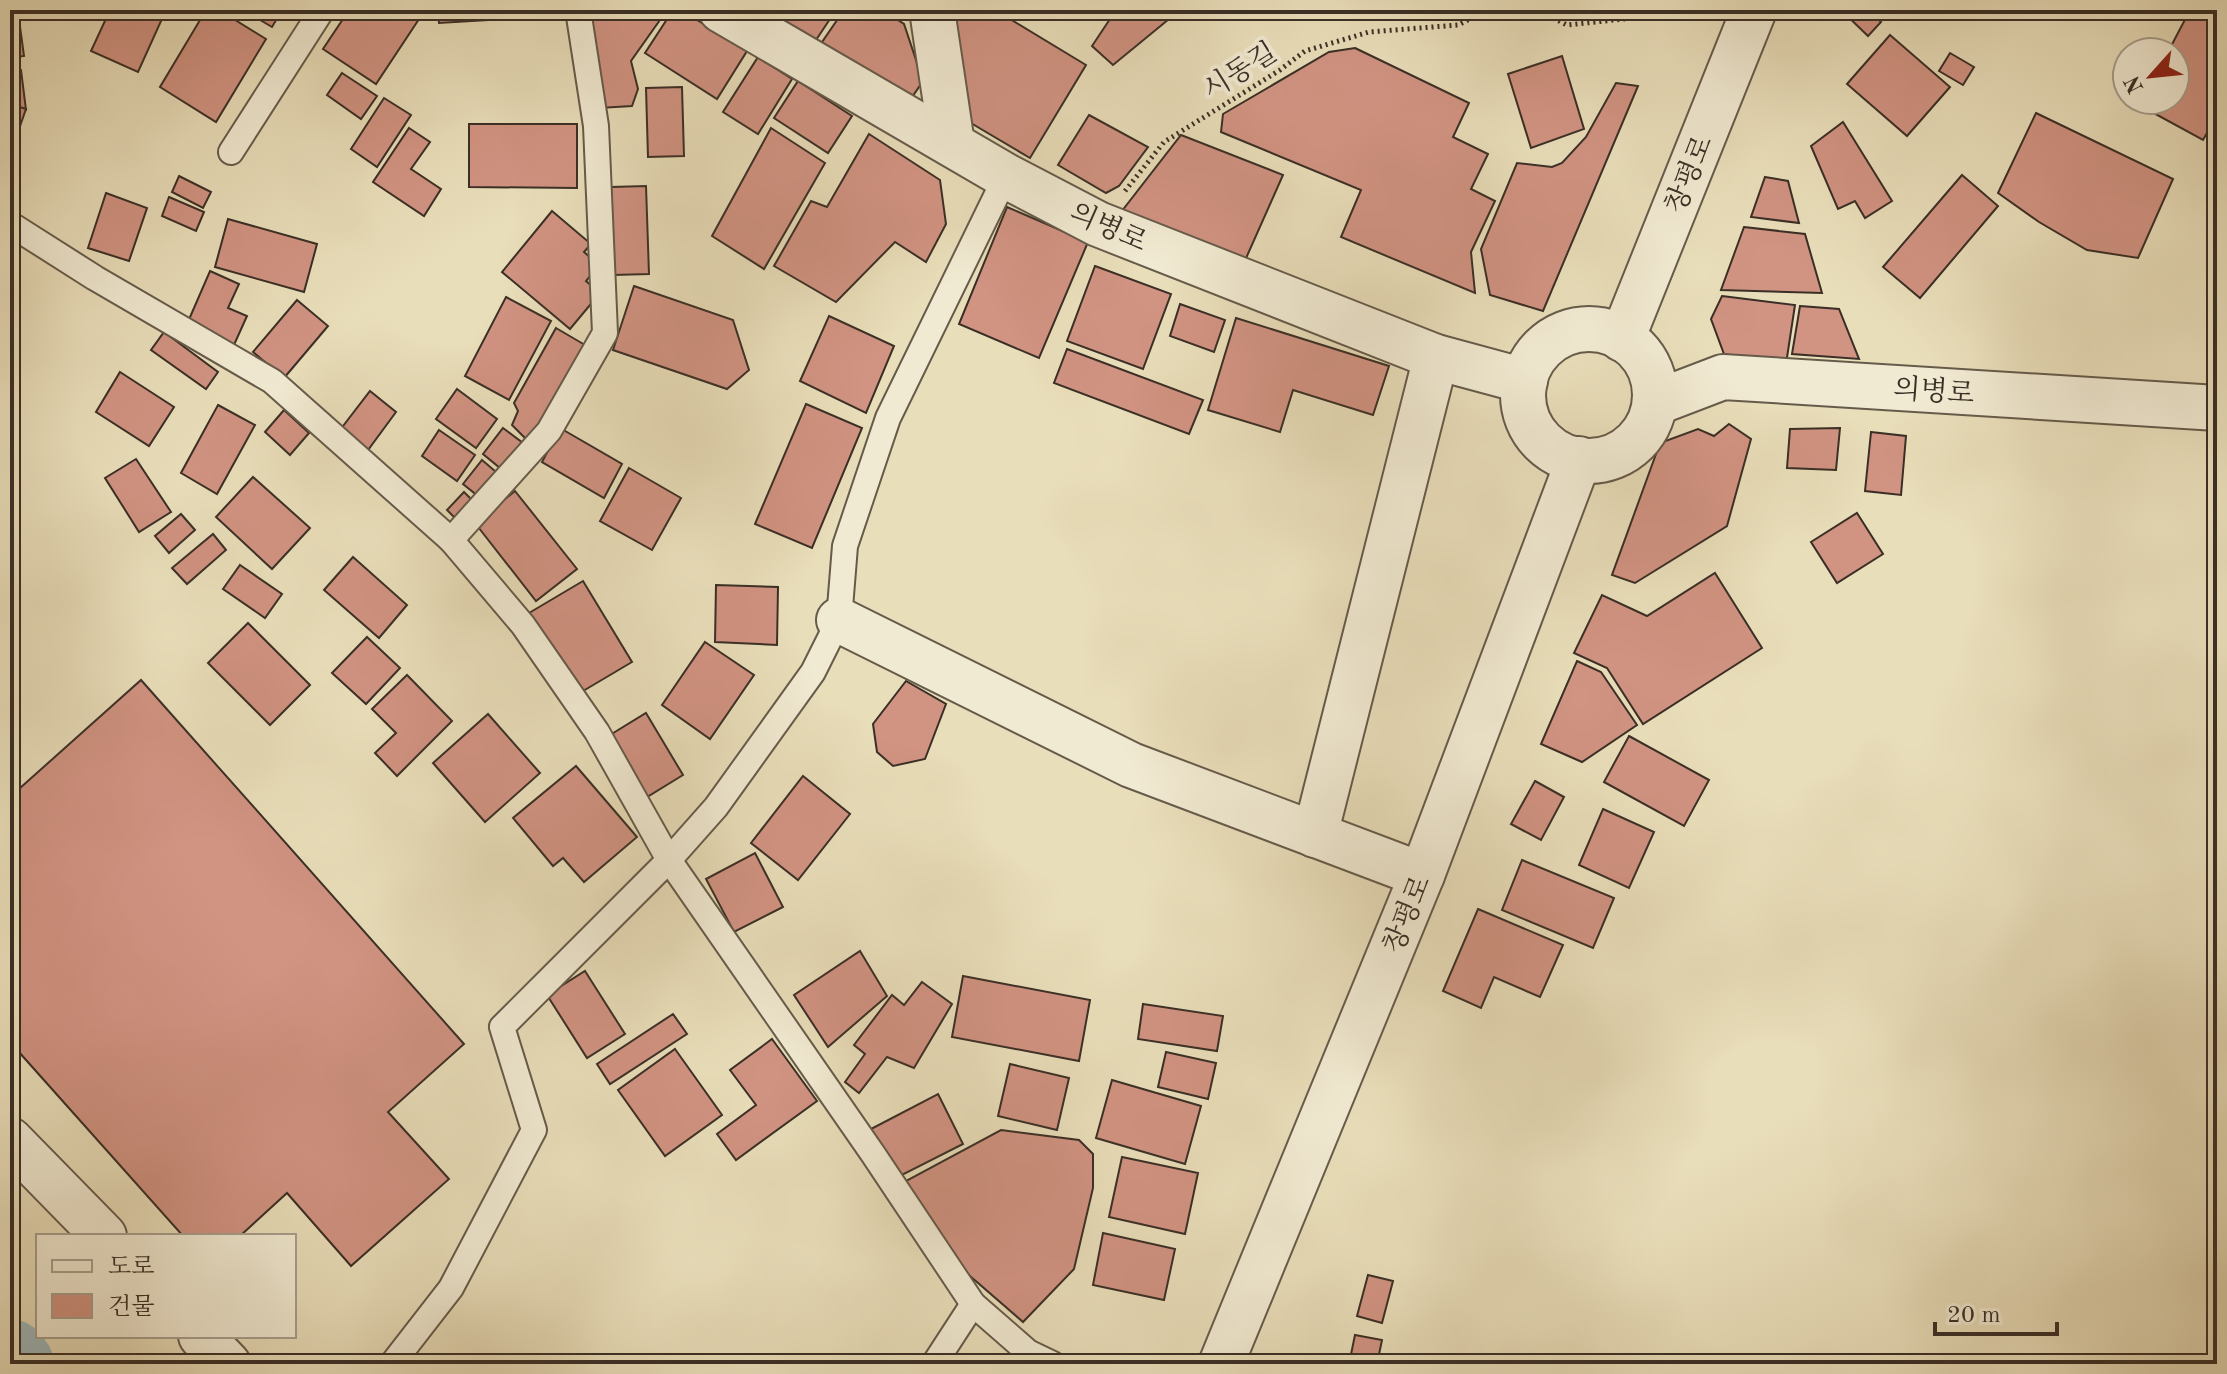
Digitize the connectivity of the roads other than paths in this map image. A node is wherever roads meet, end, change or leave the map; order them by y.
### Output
1 (322, 10) edge
2 (578, 10) edge
3 (721, 10) edge
4 (932, 10) edge
5 (1754, 10) edge
6 (952, 144) junction
7 (231, 152) dead end
8 (1006, 176) junction
9 (10, 224) edge
10 (1622, 339) junction
11 (1436, 357) junction
12 (1525, 381) junction
13 (1655, 403) junction
14 (2217, 408) edge
15 (1579, 459) junction
16 (451, 540) junction
17 (839, 620) junction
18 (1315, 835) junction
19 (669, 860) junction
20 (1422, 875) junction
21 (10, 1140) edge
22 (102, 1234) edge
23 (973, 1304) junction
24 (203, 1338) edge
25 (228, 1364) edge
26 (392, 1364) edge
27 (934, 1364) edge
28 (1053, 1364) edge
29 (1221, 1364) edge

1 - 7 lane
2 - 16 lane
3 - 6 street, 의병로
4 - 6 street
5 - 10 street, 창평로
6 - 8 street, 의병로
8 - 11 street, 의병로
8 - 17 lane
9 - 16 lane
10 - 12 street
10 - 13 street
11 - 12 street, 의병로
11 - 18 street
12 - 15 street
13 - 14 street, 의병로
13 - 15 street
15 - 20 street, 창평로
16 - 19 lane
17 - 18 street
17 - 19 lane
18 - 20 street
19 - 23 lane
19 - 26 lane
20 - 29 street, 창평로
21 - 22 street
23 - 27 lane
23 - 28 lane
24 - 25 street

